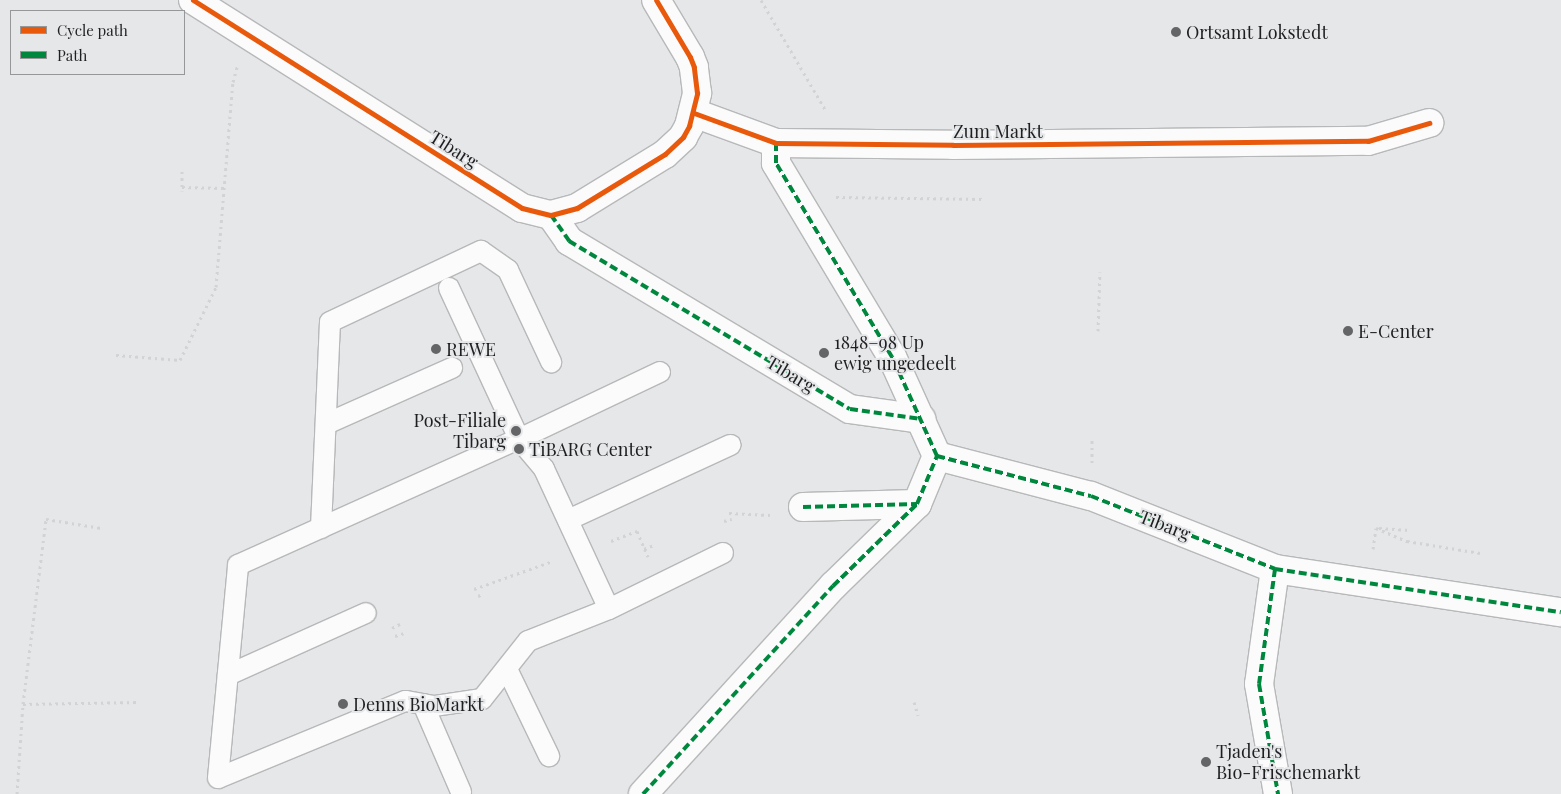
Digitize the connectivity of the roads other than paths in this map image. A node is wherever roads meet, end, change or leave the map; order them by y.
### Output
1 (193, 0) edge
2 (656, 0) edge
3 (694, 113) junction
4 (1429, 123) dead end
5 (776, 143) junction
6 (551, 215) junction
7 (449, 288) dead end
8 (551, 362) dead end
9 (452, 368) dead end
10 (660, 372) dead end
11 (921, 419) junction
12 (326, 424) junction
13 (519, 439) junction
14 (730, 445) dead end
15 (936, 456) junction
16 (917, 504) junction
17 (803, 507) dead end
18 (568, 520) junction
19 (321, 528) junction
20 (723, 553) dead end
21 (1275, 569) junction
22 (609, 609) junction
23 (1561, 612) edge
24 (366, 613) dead end
25 (507, 669) junction
26 (228, 676) junction
27 (423, 704) junction
28 (548, 756) dead end
29 (461, 792) dead end
30 (643, 794) edge
31 (1278, 794) edge

1 - 6 street, Tibarg
2 - 3 street
3 - 5 street, Zum Markt
3 - 6 street, Tibarg
4 - 5 street, Zum Markt
5 - 11 street
6 - 11 street, Tibarg
7 - 13 lane
8 - 12 lane
9 - 12 lane
10 - 13 lane
11 - 15 street
12 - 19 lane
13 - 18 lane
13 - 19 lane
14 - 18 lane
15 - 16 street
15 - 21 street, Tibarg
16 - 17 street
16 - 30 street
18 - 22 lane
19 - 26 lane
20 - 22 lane
21 - 23 street, Tibarg
21 - 31 street
22 - 25 lane
24 - 26 lane
25 - 27 lane
25 - 28 lane
26 - 27 lane
27 - 29 lane

